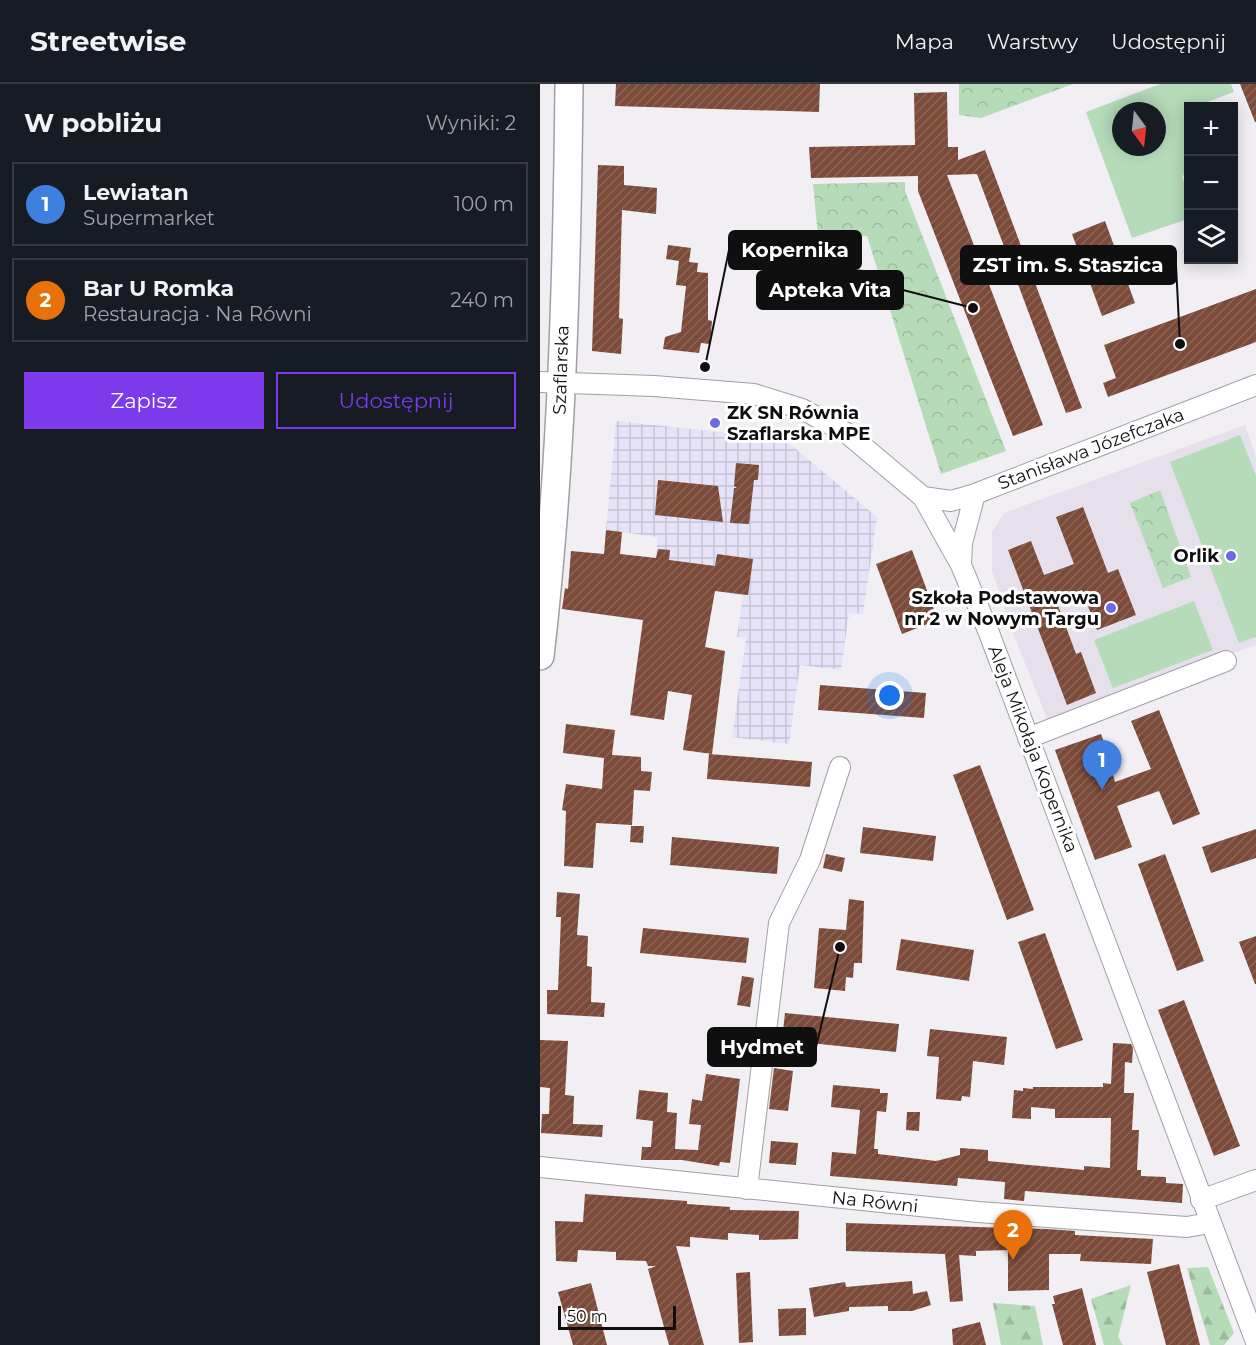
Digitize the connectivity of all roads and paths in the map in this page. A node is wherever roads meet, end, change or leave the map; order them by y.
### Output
1 (569, 84) edge
2 (551, 383) edge
3 (1256, 385) edge
4 (975, 494) junction
5 (924, 497) junction
6 (961, 565) junction
7 (540, 656) edge
8 (1226, 661) dead end
9 (1028, 738) junction
10 (840, 767) dead end
11 (540, 1167) edge
12 (1256, 1180) edge
13 (747, 1189) junction
14 (1202, 1200) junction
15 (1209, 1223) junction
16 (1256, 1342) edge

1 - 2 street, Szaflarska
2 - 5 street, Aleja Mikołaja Kopernika
2 - 7 street, Szaflarska
3 - 4 street, Stanisława Józefczaka
4 - 5 street, Stanisława Józefczaka
4 - 6 street
5 - 6 street, Aleja Mikołaja Kopernika
6 - 9 street, Aleja Mikołaja Kopernika
8 - 9 street
9 - 14 street, Aleja Mikołaja Kopernika
10 - 13 street
11 - 13 street, Na Równi
12 - 14 street
13 - 15 street, Na Równi
14 - 15 street, Aleja Mikołaja Kopernika
15 - 16 street, Aleja Mikołaja Kopernika

